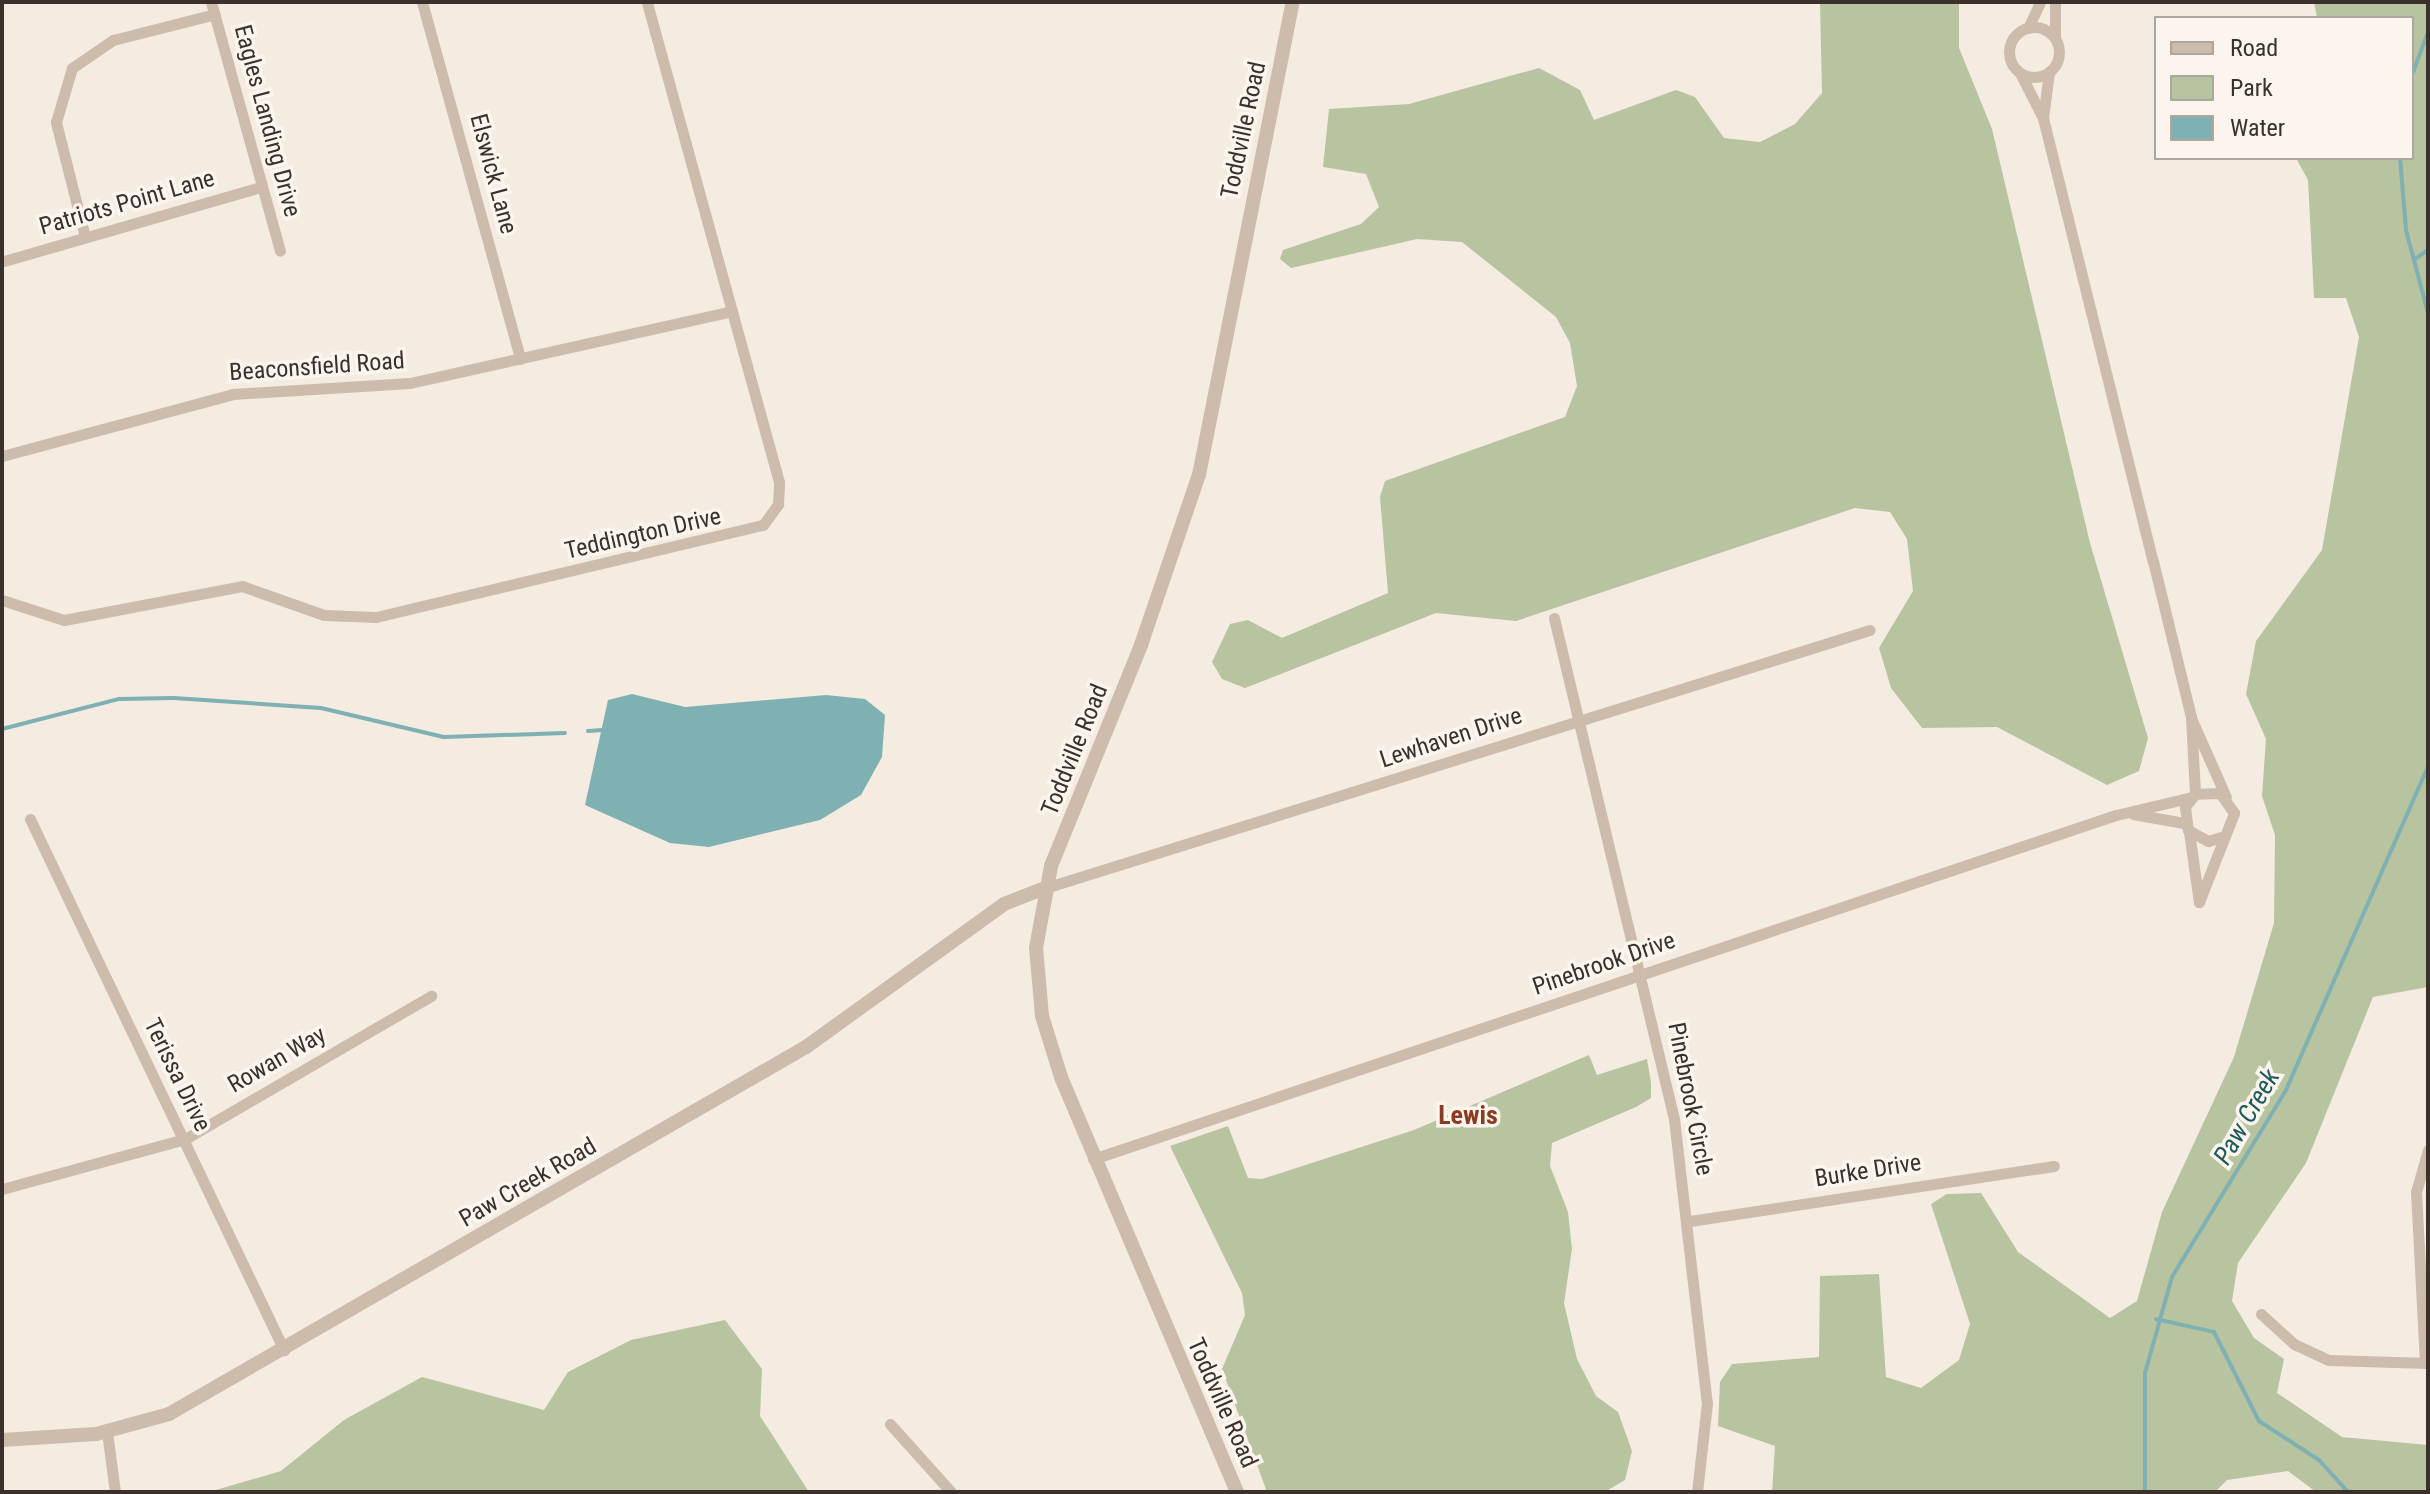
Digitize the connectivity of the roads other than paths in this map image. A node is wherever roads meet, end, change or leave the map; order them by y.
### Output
1 (422, 2) edge
2 (647, 2) edge
3 (1293, 2) edge
4 (2040, 2) edge
5 (2055, 2) edge
6 (213, 8) edge
7 (2028, 28) junction
8 (2055, 37) junction
9 (2049, 72) junction
10 (2020, 73) junction
11 (2043, 118) junction
12 (261, 187) junction
13 (85, 237) junction
14 (280, 251) dead end
15 (4, 261) dead end
16 (732, 311) junction
17 (520, 359) junction
18 (2, 456) edge
19 (2, 600) edge
20 (1554, 618) dead end
21 (1870, 630) dead end
22 (2191, 717) junction
23 (1581, 720) junction
24 (2194, 795) junction
25 (2227, 798) junction
26 (2128, 813) junction
27 (30, 819) dead end
28 (2186, 826) junction
29 (2224, 836) junction
30 (1045, 888) junction
31 (1643, 975) junction
32 (431, 996) dead end
33 (185, 1139) junction
34 (2428, 1150) edge
35 (1093, 1159) junction
36 (2054, 1166) dead end
37 (2, 1189) edge
38 (1690, 1221) junction
39 (2261, 1314) dead end
40 (284, 1350) junction
41 (2427, 1363) edge
42 (890, 1424) dead end
43 (107, 1432) junction
44 (2, 1440) edge
45 (115, 1492) edge
46 (951, 1492) edge
47 (1237, 1492) edge
48 (1697, 1492) edge

1 - 17 street, Elswick Lane
2 - 16 street, Teddington Drive
3 - 30 street, Toddville Road
4 - 7 street
5 - 8 street
6 - 12 street, Eagles Landing Drive
6 - 13 street
7 - 8 street
7 - 10 street
8 - 9 street
9 - 10 street
9 - 11 street
10 - 11 street
11 - 22 street
12 - 13 street, Patriots Point Lane
12 - 14 street, Eagles Landing Drive
13 - 15 street, Patriots Point Lane
16 - 17 street, Beaconsfield Road
16 - 19 street, Teddington Drive
17 - 18 street, Beaconsfield Road
20 - 23 street, Pinebrook Circle
21 - 23 street, Lewhaven Drive
22 - 24 street
22 - 25 street
23 - 30 street, Lewhaven Drive
23 - 31 street, Pinebrook Circle
24 - 25 street
24 - 26 street, Pinebrook Drive
24 - 28 street
25 - 29 street
26 - 28 street, Pinebrook Drive
26 - 31 street, Pinebrook Drive
27 - 33 street, Terissa Drive
28 - 29 street
28 - 29 street
30 - 35 street, Toddville Road
30 - 40 street, Paw Creek Road
31 - 35 street, Pinebrook Drive
31 - 38 street, Pinebrook Circle
32 - 33 street, Rowan Way
33 - 37 street, Rowan Way
33 - 40 street, Terissa Drive
34 - 41 street
35 - 47 street, Toddville Road
36 - 38 street, Burke Drive
38 - 48 street, Pinebrook Circle
39 - 41 street
40 - 43 street, Paw Creek Road
42 - 46 street
43 - 44 street, Paw Creek Road
43 - 45 street

